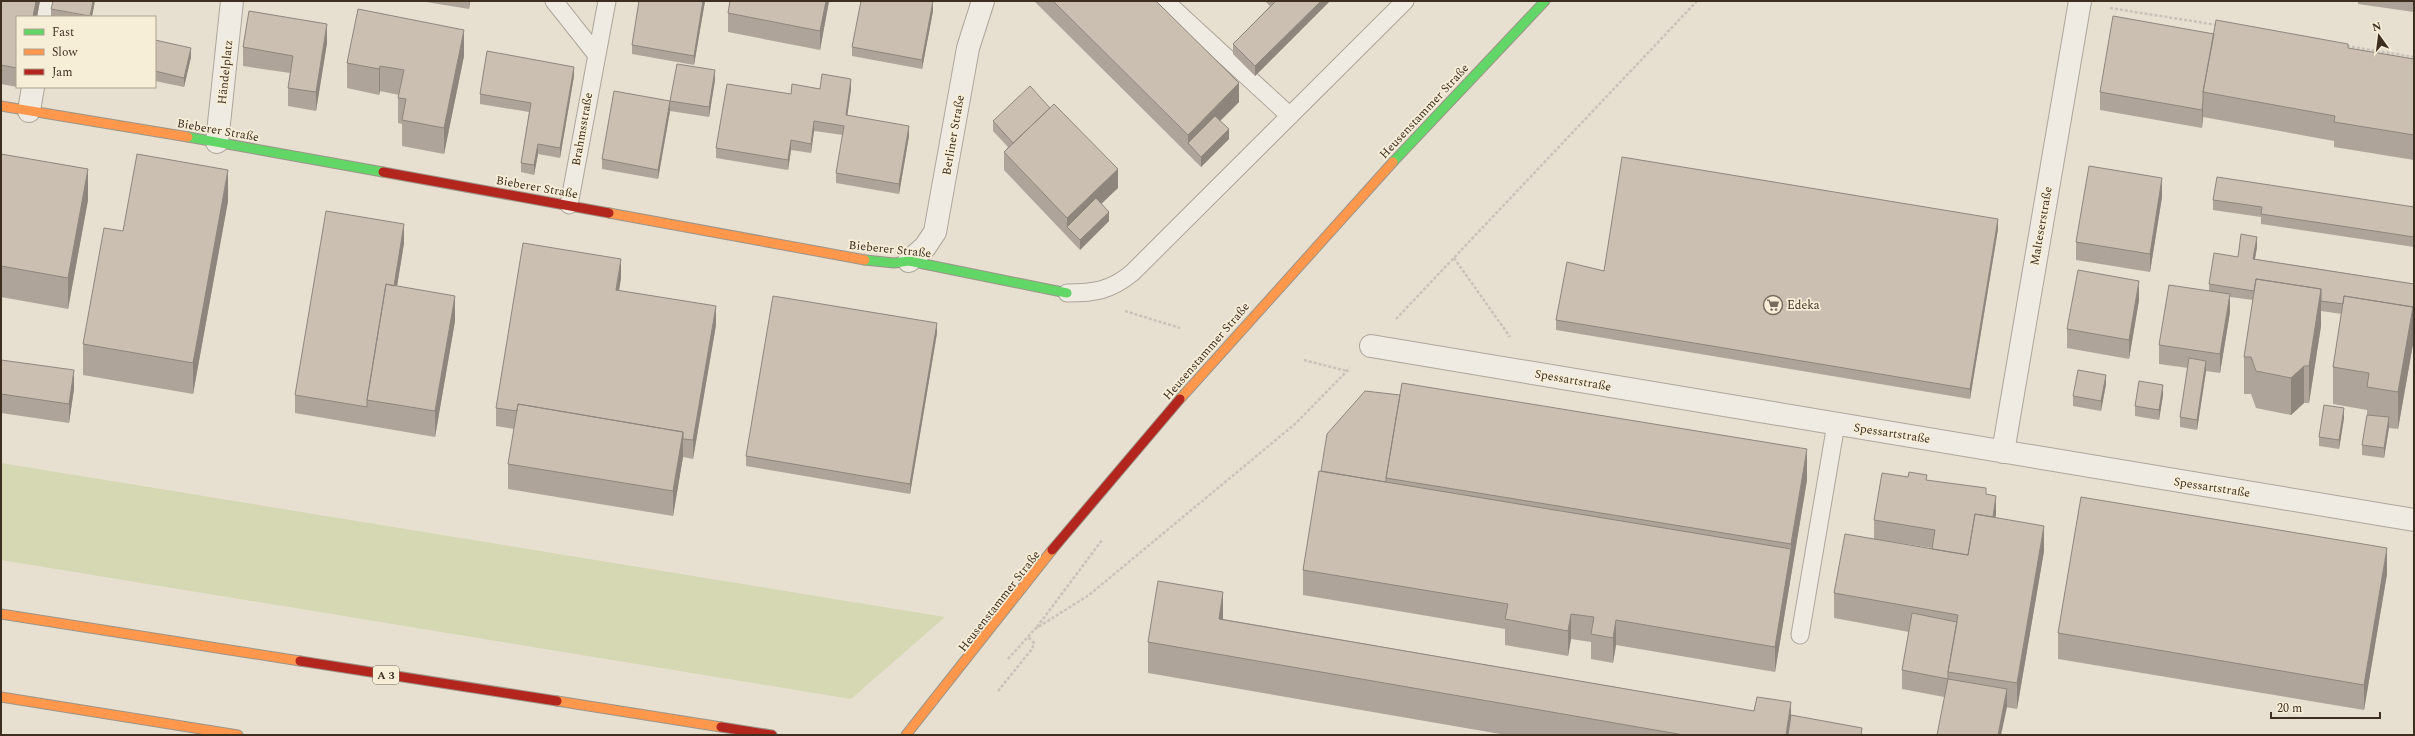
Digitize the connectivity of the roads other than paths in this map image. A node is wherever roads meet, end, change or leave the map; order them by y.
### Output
1 (47, 1) edge
2 (232, 1) edge
3 (554, 1) edge
4 (607, 1) edge
5 (983, 1) edge
6 (1165, 1) edge
7 (1545, 1) edge
8 (2080, 2) edge
9 (1399, 3) edge
10 (44, 16) edge
11 (596, 54) junction
12 (33, 88) edge
13 (1, 106) edge
14 (29, 111) junction
15 (1290, 116) junction
16 (217, 142) junction
17 (569, 205) junction
18 (909, 261) junction
19 (1067, 293) joint
20 (1371, 346) road end
21 (1836, 424) junction
22 (2003, 452) junction
23 (2414, 520) edge
24 (1, 614) edge
25 (1800, 634) dead end
26 (1, 697) edge
27 (238, 735) edge
28 (772, 735) edge
29 (906, 735) edge

1 - 10 street
2 - 16 street, Händelplatz
3 - 11 lane
4 - 11 lane, Brahmsstraße
5 - 18 street, Berliner Straße
6 - 15 lane
7 - 29 main road, Heusenstammer Straße
8 - 22 street, Malteserstraße
9 - 15 lane
11 - 17 lane, Brahmsstraße
12 - 14 street
13 - 14 main road, Bieberer Straße
14 - 16 main road, Bieberer Straße
15 - 19 lane
16 - 17 main road, Bieberer Straße
17 - 18 main road, Bieberer Straße
18 - 19 main road, Bieberer Straße
20 - 21 street, Spessartstraße
21 - 22 street, Spessartstraße
21 - 25 lane
22 - 23 street, Spessartstraße
24 - 28 main road, A 3
26 - 27 main road

